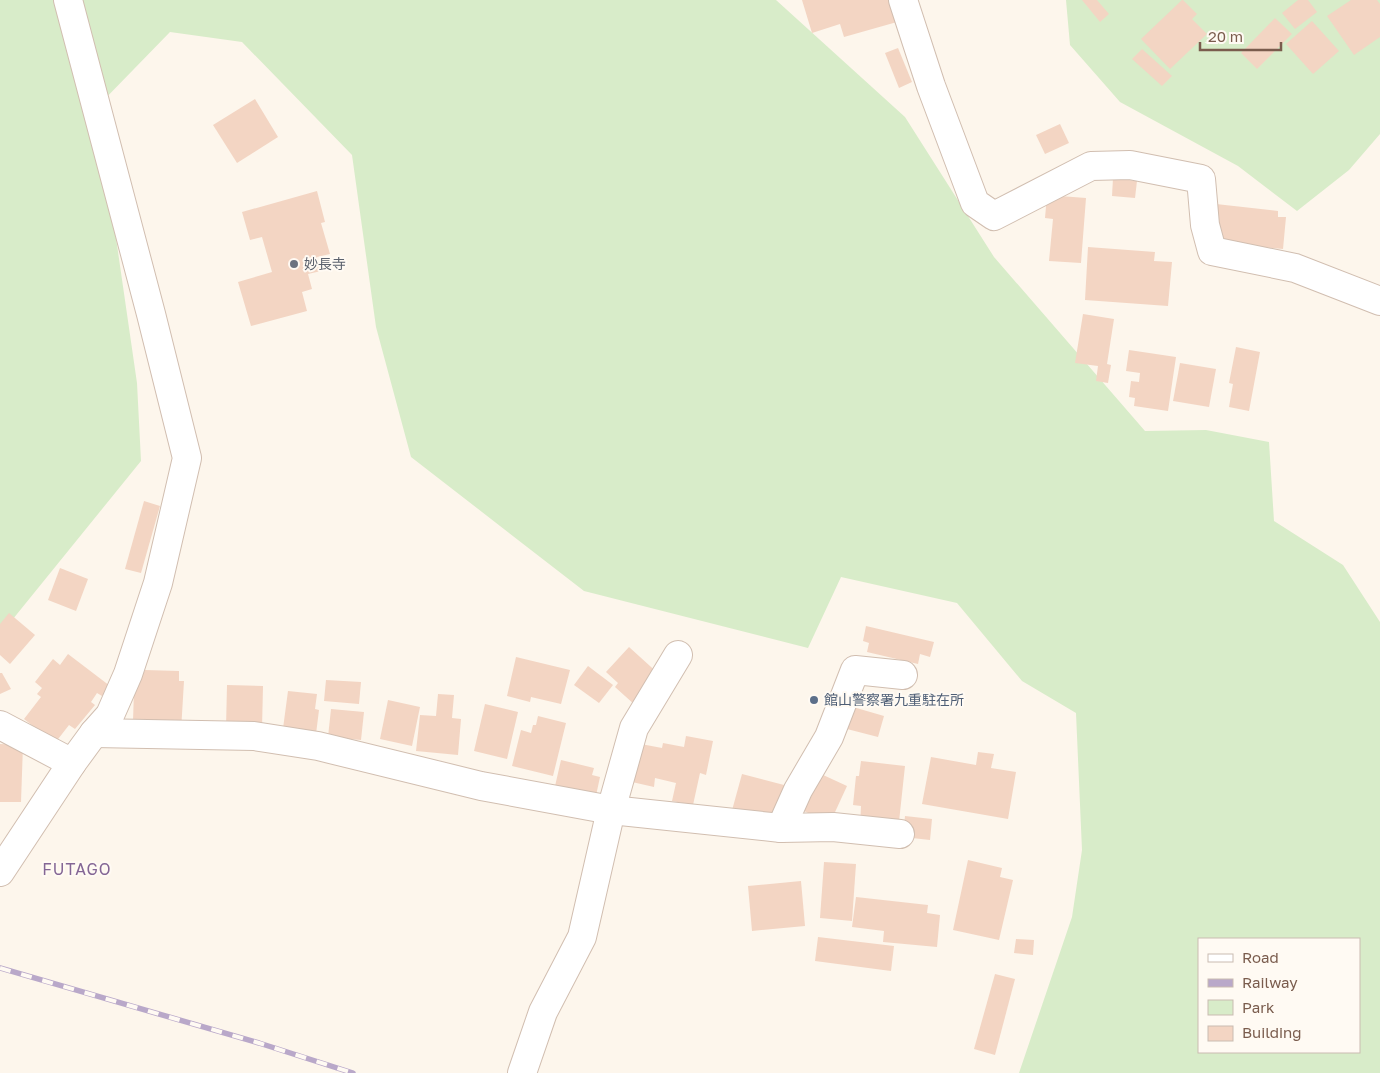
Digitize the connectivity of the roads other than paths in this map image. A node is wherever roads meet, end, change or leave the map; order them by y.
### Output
1 (68, 0) edge
2 (903, 0) edge
3 (1380, 301) edge
4 (678, 655) dead end
5 (903, 675) dead end
6 (0, 725) edge
7 (94, 733) junction
8 (72, 763) junction
9 (611, 810) junction
10 (781, 828) junction
11 (900, 834) dead end
12 (0, 872) edge
13 (522, 1073) edge

1 - 7 street
2 - 3 street
4 - 9 street
5 - 10 street
6 - 8 street
7 - 8 street
7 - 9 street
8 - 12 street
9 - 10 street
9 - 13 street
10 - 11 street

